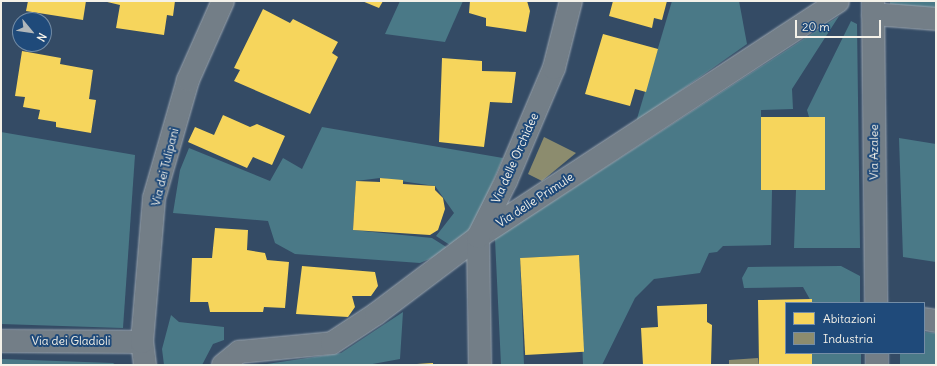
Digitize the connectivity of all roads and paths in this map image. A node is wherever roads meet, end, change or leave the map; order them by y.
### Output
1 (223, 1) edge
2 (571, 1) edge
3 (838, 1) edge
4 (873, 7) edge
5 (936, 19) edge
6 (478, 237) junction
7 (876, 302) edge
8 (925, 319) edge
9 (936, 321) edge
10 (1, 341) edge
11 (142, 342) junction
12 (877, 354) edge
13 (145, 365) edge
14 (223, 365) edge
15 (480, 365) edge
16 (877, 365) edge

1 - 11 street, Via dei Tulipani
2 - 6 street, Via delle Orchidee
3 - 6 street, Via delle Primule
4 - 5 street
4 - 7 street, Via Azalee
6 - 14 street, Via delle Primule
6 - 15 street, Via delle Orchidee
8 - 9 street
10 - 11 street, Via dei Gladioli
11 - 13 street, Via dei Tulipani
12 - 16 street

